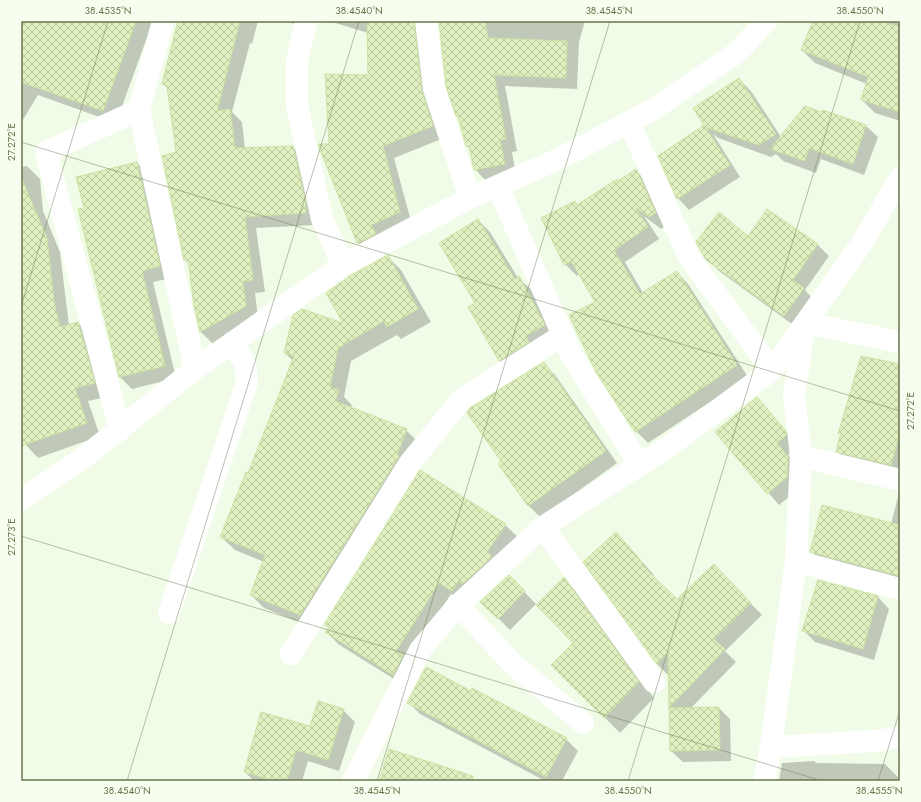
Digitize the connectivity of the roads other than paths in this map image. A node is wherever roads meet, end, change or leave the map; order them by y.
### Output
1 (163, 21) edge
2 (306, 21) edge
3 (426, 21) edge
4 (766, 21) edge
5 (139, 110) junction
6 (629, 122) junction
7 (900, 178) edge
8 (498, 187) junction
9 (470, 198) junction
10 (343, 265) junction
11 (806, 322) junction
12 (563, 335) junction
13 (233, 342) junction
14 (900, 342) edge
15 (195, 369) junction
16 (772, 370) junction
17 (120, 430) junction
18 (801, 456) junction
19 (639, 464) junction
20 (900, 480) edge
21 (21, 500) edge
22 (543, 527) junction
23 (796, 561) junction
24 (900, 589) edge
25 (458, 605) junction
26 (169, 614) dead end
27 (291, 654) dead end
28 (654, 682) dead end
29 (583, 723) dead end
30 (900, 737) edge
31 (772, 747) junction
32 (353, 781) edge
33 (764, 781) edge

1 - 5 street
2 - 10 street
3 - 9 street
4 - 6 street
5 - 15 street
5 - 17 street
6 - 8 street
6 - 16 street
7 - 11 street
8 - 9 street
8 - 12 street
9 - 10 street
10 - 13 street
11 - 14 street
11 - 16 street
11 - 18 street
12 - 19 street
12 - 27 street
13 - 15 street
13 - 26 street
15 - 17 street
16 - 19 street
17 - 21 street
18 - 20 street
18 - 23 street
19 - 22 street
22 - 25 street
22 - 28 street
23 - 24 street
23 - 31 street
25 - 29 street
25 - 32 street
30 - 31 street
31 - 33 street

